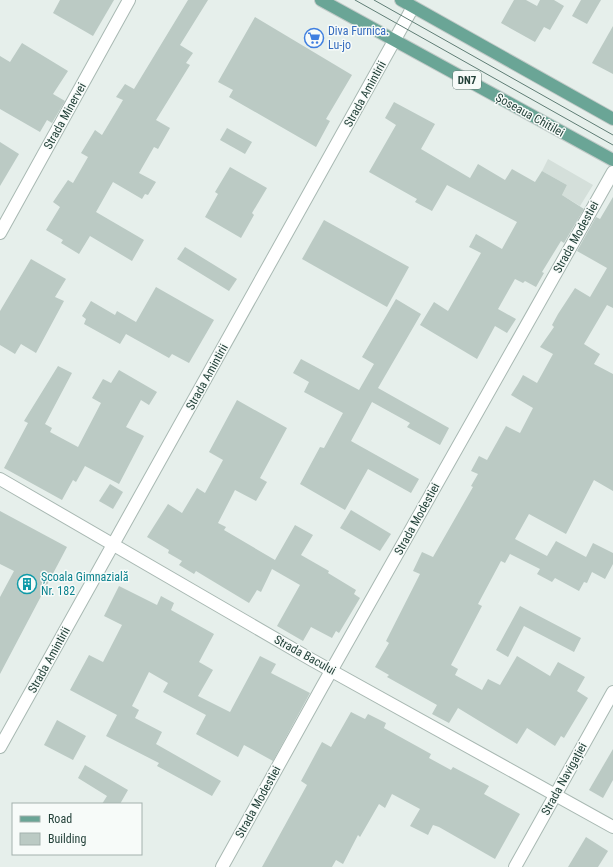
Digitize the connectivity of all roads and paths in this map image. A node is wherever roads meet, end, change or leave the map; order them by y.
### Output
1 (129, 0) edge
2 (321, 0) edge
3 (401, 0) edge
4 (413, 7) junction
5 (395, 40) junction
6 (613, 119) edge
7 (613, 160) edge
8 (613, 172) edge
9 (0, 233) edge
10 (0, 479) edge
11 (114, 544) junction
12 (331, 670) junction
13 (613, 692) edge
14 (0, 747) edge
15 (556, 795) junction
16 (613, 827) edge
17 (222, 867) edge
18 (515, 867) edge

1 - 9 street, Strada Minervei
2 - 5 main road, Șoseaua Chitilei / DN7
3 - 4 main road
4 - 5 street, Strada Amintirii
4 - 6 main road
5 - 7 main road, Șoseaua Chitilei / DN7
5 - 11 street, Strada Amintirii
8 - 12 street, Strada Modestiei
10 - 11 street, Strada Bacului
11 - 12 street, Strada Bacului
11 - 14 street, Strada Amintirii
12 - 15 street, Strada Bacului
12 - 17 street, Strada Modestiei
13 - 15 street, Strada Navigației
15 - 16 street, Strada Bacului
15 - 18 street, Strada Navigației

